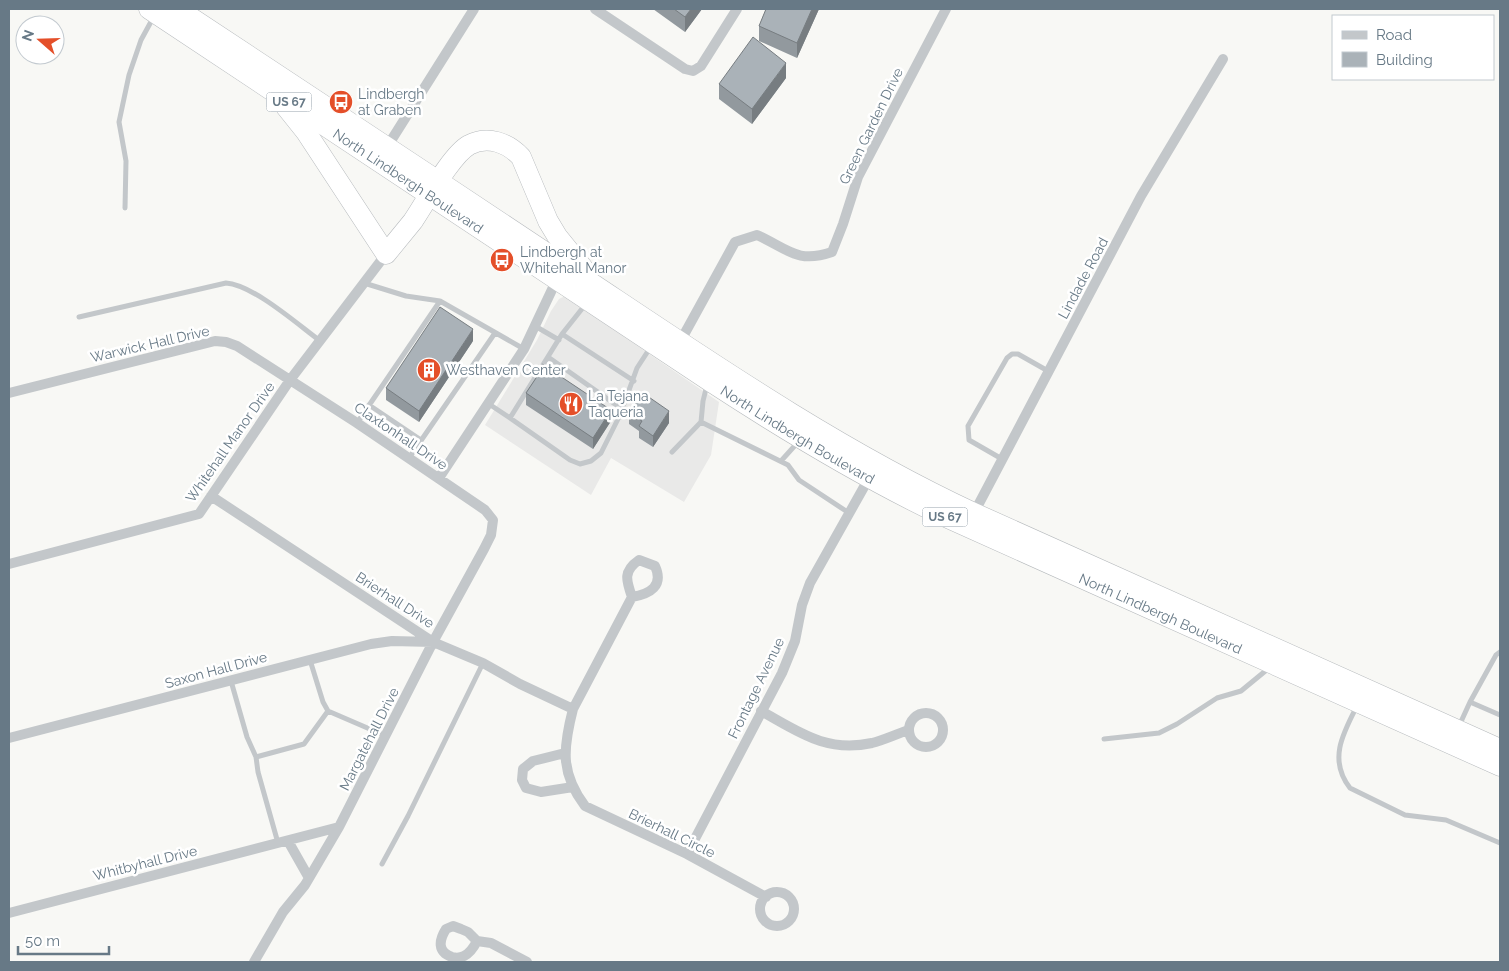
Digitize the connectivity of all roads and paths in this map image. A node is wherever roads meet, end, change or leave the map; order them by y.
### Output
1 (178, 9) edge
2 (474, 9) edge
3 (595, 9) edge
4 (736, 9) edge
5 (946, 9) edge
6 (153, 11) edge
7 (1223, 59) dead end
8 (274, 92) junction
9 (387, 147) junction
10 (434, 188) junction
11 (125, 208) dead end
12 (386, 254) junction
13 (557, 279) junction
14 (364, 282) junction
15 (593, 294) junction
16 (440, 301) junction
17 (79, 317) dead end
18 (535, 326) junction
19 (495, 332) junction
20 (562, 334) junction
21 (319, 340) junction
22 (559, 340) junction
23 (680, 342) junction
24 (653, 343) junction
25 (524, 349) junction
26 (548, 357) junction
27 (1048, 371) junction
28 (290, 380) junction
29 (708, 380) junction
30 (634, 381) junction
31 (9, 393) edge
32 (488, 403) junction
33 (369, 405) junction
34 (622, 409) junction
35 (510, 418) junction
36 (701, 422) junction
37 (357, 423) junction
38 (801, 439) junction
39 (421, 440) junction
40 (672, 452) dead end
41 (408, 458) junction
42 (1002, 459) junction
43 (781, 461) junction
44 (439, 478) junction
45 (869, 478) junction
46 (211, 496) junction
47 (974, 513) junction
48 (849, 514) junction
49 (493, 520) joint
50 (9, 564) edge
51 (632, 597) dead end
52 (433, 642) junction
53 (1500, 652) edge
54 (310, 659) junction
55 (483, 664) junction
56 (1273, 664) junction
57 (231, 680) junction
58 (1359, 702) junction
59 (1470, 702) junction
60 (573, 709) junction
61 (328, 711) junction
62 (761, 711) junction
63 (1500, 715) edge
64 (909, 730) dead end
65 (1457, 730) junction
66 (386, 736) junction
67 (9, 738) edge
68 (1104, 739) dead end
69 (1500, 749) edge
70 (566, 753) junction
71 (256, 758) junction
72 (1500, 766) edge
73 (573, 787) junction
74 (339, 827) junction
75 (283, 842) junction
76 (1500, 843) edge
77 (687, 854) junction
78 (382, 864) dead end
79 (309, 878) junction
80 (766, 897) dead end
81 (9, 913) edge
82 (478, 941) dead end
83 (254, 962) edge
84 (527, 962) edge

1 - 9 highway, North Lindbergh Boulevard / US 67
2 - 9 street
3 - 4 street
5 - 23 street, Green Garden Drive
6 - 8 highway, North Lindbergh Boulevard / US 67
6 - 11 lane
7 - 27 street, Lindade Road
8 - 10 highway, North Lindbergh Boulevard / US 67
8 - 12 highway
9 - 10 highway, North Lindbergh Boulevard / US 67
10 - 12 highway
10 - 13 highway, North Lindbergh Boulevard / US 67
10 - 15 highway, North Lindbergh Boulevard / US 67
10 - 15 highway
12 - 14 street, Whitehall Manor Drive
13 - 15 highway, North Lindbergh Boulevard / US 67
13 - 18 street
14 - 16 lane
14 - 21 street, Whitehall Manor Drive
15 - 20 lane
15 - 23 highway, North Lindbergh Boulevard / US 67
15 - 24 highway, North Lindbergh Boulevard / US 67
16 - 19 lane
16 - 33 lane
17 - 21 lane
18 - 22 lane
18 - 25 street
19 - 25 lane
19 - 39 lane
20 - 22 lane
20 - 30 lane
21 - 28 street, Whitehall Manor Drive
22 - 26 lane
23 - 47 highway, North Lindbergh Boulevard / US 67
24 - 29 highway, North Lindbergh Boulevard / US 67
24 - 30 lane
25 - 32 street
26 - 34 lane
26 - 35 lane
27 - 42 street, Lindade Road
27 - 42 lane
28 - 31 street, Warwick Hall Drive
28 - 37 street, Claxtonhall Drive
28 - 46 street, Whitehall Manor Drive
29 - 36 lane
29 - 38 highway, North Lindbergh Boulevard / US 67
30 - 34 lane
32 - 35 lane
32 - 44 street
33 - 37 lane
33 - 39 lane
34 - 35 lane
36 - 40 lane
36 - 43 lane
37 - 41 street, Claxtonhall Drive
38 - 43 lane
38 - 45 highway, North Lindbergh Boulevard / US 67
39 - 41 lane
41 - 44 street, Claxtonhall Drive
42 - 47 street, Lindade Road
43 - 48 lane
44 - 49 street, Claxtonhall Drive
45 - 48 street, Frontage Avenue
45 - 56 highway, North Lindbergh Boulevard / US 67
46 - 50 street, Whitehall Manor Drive
46 - 52 street, Brierhall Drive
47 - 65 highway, North Lindbergh Boulevard / US 67
48 - 62 street, Frontage Avenue
49 - 52 street, Margatehall Drive
51 - 60 street, Brierhall Circle
52 - 54 street, Saxon Hall Drive
52 - 55 street, Brierhall Drive
52 - 66 street, Margatehall Drive
53 - 59 lane
54 - 57 street, Saxon Hall Drive
54 - 61 lane
55 - 60 street, Brierhall Drive
55 - 78 lane
56 - 58 highway, North Lindbergh Boulevard / US 67
56 - 68 lane
57 - 67 street, Saxon Hall Drive
57 - 71 lane
58 - 72 highway, North Lindbergh Boulevard / US 67
58 - 76 lane
59 - 63 lane
59 - 65 lane
60 - 70 street, Brierhall Circle
61 - 66 lane
61 - 71 lane
62 - 64 street
62 - 77 street, Frontage Avenue
65 - 69 highway, North Lindbergh Boulevard / US 67
66 - 74 street, Margatehall Drive
70 - 73 street, Brierhall Circle
70 - 73 street
71 - 75 lane
73 - 77 street, Brierhall Circle
74 - 75 street, Whitbyhall Drive
74 - 79 street, Margatehall Drive
75 - 79 street
75 - 81 street, Whitbyhall Drive
77 - 80 street, Brierhall Circle
79 - 83 street, Margatehall Drive
82 - 84 street

